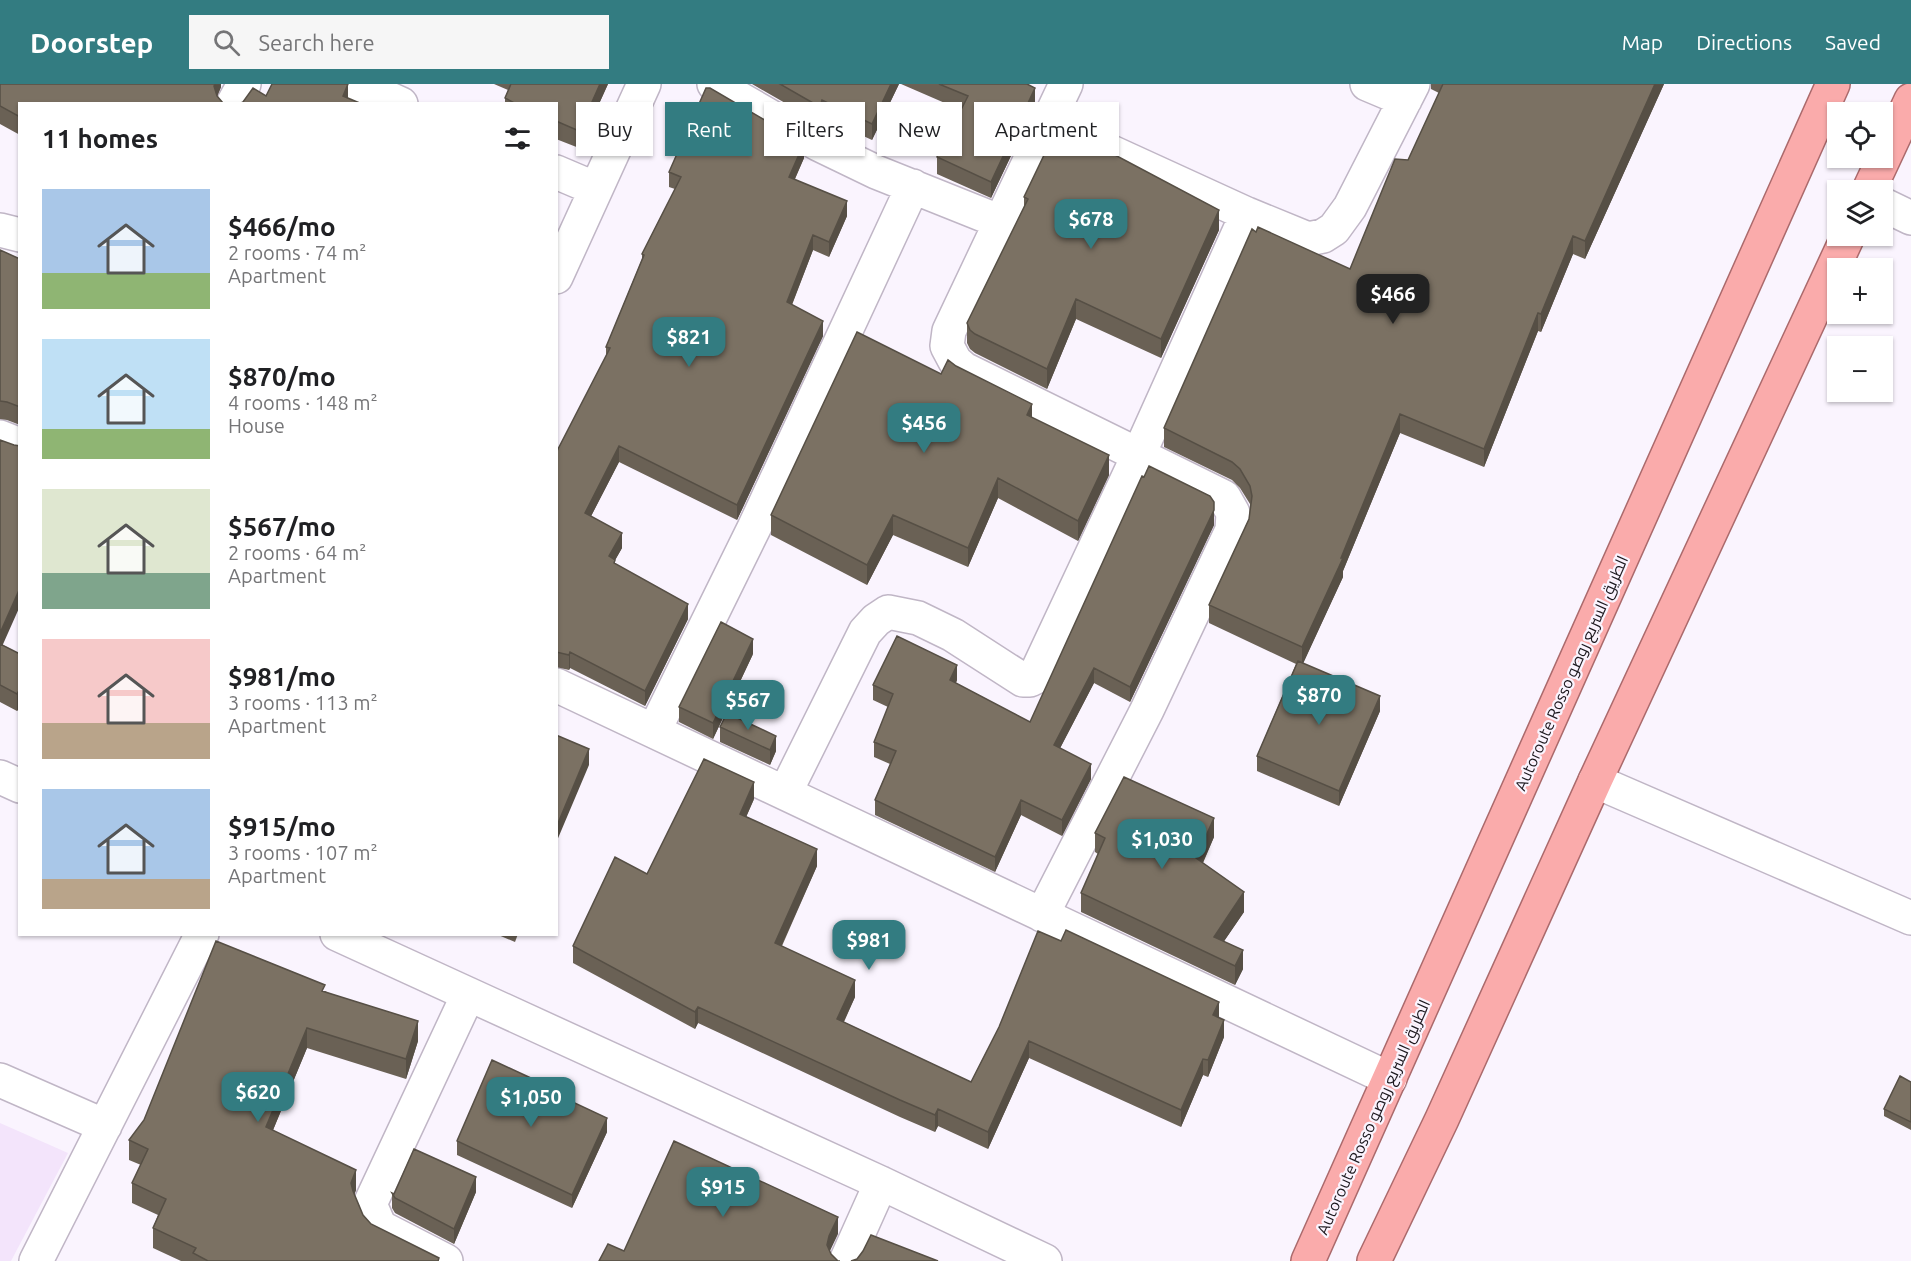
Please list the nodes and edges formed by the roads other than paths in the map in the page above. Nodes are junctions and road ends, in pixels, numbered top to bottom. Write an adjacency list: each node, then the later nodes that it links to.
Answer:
1 (244, 84): 9 (street)
2 (644, 84): 16 (street)
3 (714, 84): 15 (street)
4 (1066, 84): 10 (street)
5 (1367, 84): 7 (street)
6 (1833, 84): 39 (highway, Autoroute Rosso الطريق السريع روصو)
7 (1409, 92): 18 (street)
8 (1911, 100): 14 (highway)
9 (234, 102)
10 (1058, 102)
11 (1119, 155): 18 (street)
12 (1032, 156): 20 (street)
13 (558, 173): 16 (street)
14 (1874, 180)
15 (913, 186): 20 (street); 29 (street)
16 (596, 189): 24 (street)
17 (1893, 209): 19 (street)
18 (1247, 214): 27 (street)
19 (1911, 218)
20 (1001, 222): 27 (street)
21 (0, 230): 22 (street)
22 (18, 234)
23 (1843, 246): 31 (highway)
24 (558, 273)
25 (0, 437): 26 (street)
26 (18, 445)
27 (1139, 454): 33 (street); 34 (street)
28 (558, 686): 29 (street)
29 (654, 731): 33 (street)
30 (0, 777): 32 (street)
31 (1595, 781): 35 (street); 48 (highway)
32 (18, 785)
33 (785, 793): 34 (street)
34 (1042, 915): 39 (street)
35 (1911, 918)
36 (201, 936): 41 (street)
37 (341, 936): 38 (street)
38 (468, 994): 42 (street); 44 (street)
39 (1390, 1079): 47 (highway, Autoroute Rosso الطريق السريع روصو)
40 (0, 1080): 41 (street)
41 (105, 1126): 43 (street)
42 (881, 1182): 45 (street); 46 (street)
43 (36, 1261)
44 (446, 1261)
45 (846, 1261)
46 (1045, 1261)
47 (1308, 1261)
48 (1374, 1261)

